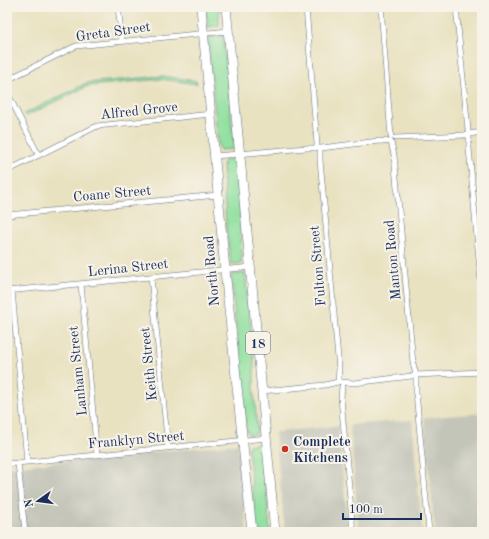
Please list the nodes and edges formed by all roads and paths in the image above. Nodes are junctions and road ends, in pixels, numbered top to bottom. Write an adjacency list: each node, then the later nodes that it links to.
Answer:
1 (118, 7): 9 (street)
2 (201, 7): 8 (highway, North Road / 18)
3 (226, 7): 7 (highway, 18)
4 (306, 7): 16 (street, Fulton Street)
5 (381, 7): 15 (street, Manton Road)
6 (456, 7): 14 (street)
7 (228, 31): 8 (street, Greta Street); 18 (highway, 18)
8 (204, 33): 9 (street, Greta Street); 12 (highway, North Road / 18)
9 (122, 41): 10 (street, Greta Street)
10 (7, 80)
11 (7, 92): 17 (street)
12 (211, 114): 17 (street, Alfred Grove); 19 (highway, North Road / 18)
13 (481, 132): 14 (street)
14 (467, 133): 15 (street); 28 (street)
15 (393, 140): 16 (street); 30 (street, Manton Road)
16 (318, 146): 18 (street); 31 (street, Fulton Street)
17 (38, 154): 20 (street, Alfred Grove)
18 (240, 154): 19 (street); 23 (highway, 18)
19 (216, 156): 21 (highway, North Road / 18)
20 (7, 171)
21 (218, 195): 22 (street, Coane Street); 24 (highway, North Road / 18)
22 (7, 215)
23 (251, 267): 24 (street, Lerina Street); 32 (highway, 18)
24 (225, 270): 25 (street, Lerina Street); 34 (highway, North Road / 18)
25 (152, 277): 26 (street, Lerina Street); 35 (street, Keith Street)
26 (81, 284): 27 (street, Lerina Street); 36 (street, Lanham Street)
27 (10, 291): 37 (street)
28 (482, 293)
29 (482, 371): 30 (street)
30 (414, 377): 31 (street); 44 (street, Manton Road)
31 (340, 384): 32 (street); 43 (street, Fulton Street)
32 (262, 390): 33 (highway, 18)
33 (267, 438): 34 (street, Franklyn Street); 42 (highway, 18)
34 (242, 441): 35 (street, Franklyn Street); 41 (highway, North Road / 18)
35 (168, 448): 36 (street, Franklyn Street)
36 (97, 454): 37 (street, Franklyn Street)
37 (27, 462): 38 (street, Franklyn Street)
38 (18, 463): 39 (street, Franklyn Street); 40 (street)
39 (7, 464)
40 (26, 532)
41 (252, 532)
42 (275, 532)
43 (354, 532)
44 (429, 532)

